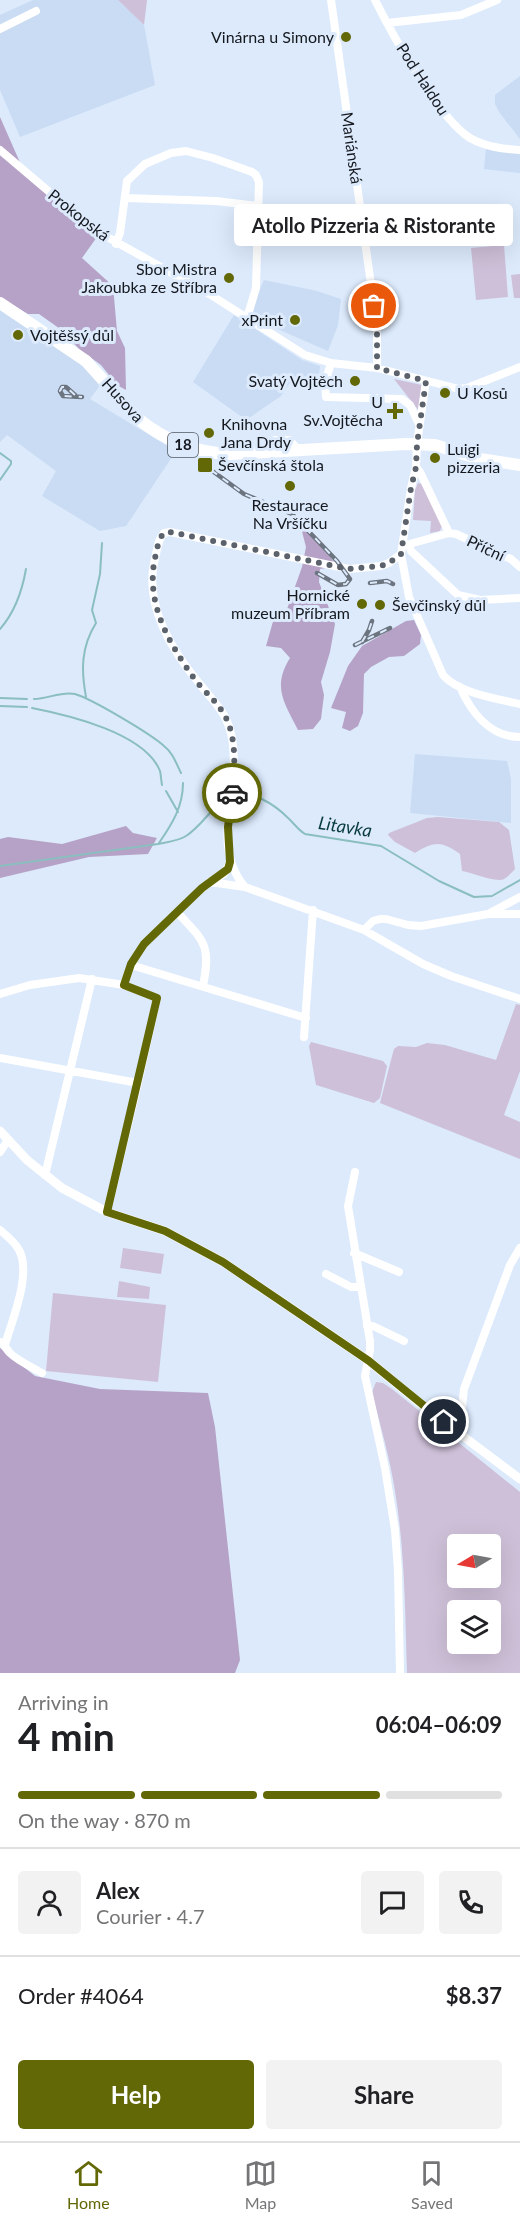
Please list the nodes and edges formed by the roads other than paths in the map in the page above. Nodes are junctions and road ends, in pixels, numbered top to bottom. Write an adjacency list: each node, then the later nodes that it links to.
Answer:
1 (331, 0): 15 (street, Mariánská)
2 (375, 0): 5 (street, Pod Haldou)
3 (497, 0): 5 (street)
4 (36, 11): 6 (street)
5 (387, 23): 8 (street, Pod Haldou)
6 (0, 29)
7 (0, 150): 11 (street, Prokopská)
8 (520, 150)
9 (125, 198): 10 (street); 10 (street); 11 (street)
10 (258, 206): 13 (street)
11 (116, 244): 13 (street, Prokopská)
12 (0, 303): 21 (main road, Husova / 18)
13 (247, 318): 14 (street, Prokopská)
14 (331, 363): 15 (street, Prokopská); 18 (street)
15 (377, 368): 17 (street, Prokopská)
16 (520, 368): 17 (street, Prokopská)
17 (426, 381): 18 (street)
18 (419, 424): 20 (street)
19 (275, 440): 21 (street, Husova)
20 (417, 444): 21 (main road, Husova / 18); 22 (main road, 18); 23 (street)
21 (300, 451)
22 (520, 465)
23 (416, 467): 24 (street); 25 (street)
24 (450, 532): 25 (street); 26 (street, Příční)
25 (404, 548): 27 (street); 28 (street); 31 (street)
26 (520, 567)
27 (520, 598)
28 (460, 687): 29 (street); 30 (street)
29 (520, 704)
30 (520, 737)
31 (230, 862): 32 (street); 33 (street)
32 (210, 882): 33 (street); 36 (street)
33 (245, 887): 35 (street)
34 (520, 897): 38 (street)
35 (312, 910): 39 (street); 46 (street)
36 (177, 912): 40 (street); 43 (street)
37 (520, 912): 38 (street)
38 (488, 914): 39 (street)
39 (364, 930): 45 (street)
40 (131, 964): 42 (street); 43 (street)
41 (92, 979): 42 (street); 44 (street); 49 (street)
42 (124, 985): 50 (street)
43 (203, 986): 46 (street)
44 (0, 994)
45 (520, 999)
46 (306, 1018): 47 (street)
47 (304, 1037)
48 (0, 1058): 49 (street)
49 (71, 1071): 50 (street); 55 (street)
50 (138, 1083): 56 (street)
51 (0, 1131): 52 (street)
52 (8, 1140): 53 (street); 55 (street)
53 (0, 1152)
54 (355, 1172): 59 (street)
55 (45, 1175): 56 (street)
56 (107, 1212): 66 (street)
57 (0, 1230): 65 (street)
58 (520, 1248): 68 (street)
59 (354, 1253): 60 (street); 62 (street)
60 (399, 1272)
61 (326, 1274): 62 (street)
62 (360, 1287): 63 (street)
63 (367, 1326): 64 (street); 66 (street)
64 (404, 1341)
65 (3, 1343): 67 (street)
66 (369, 1361): 68 (street); 70 (street)
67 (42, 1373)
68 (456, 1431): 69 (street)
69 (520, 1479)
70 (400, 1673)

